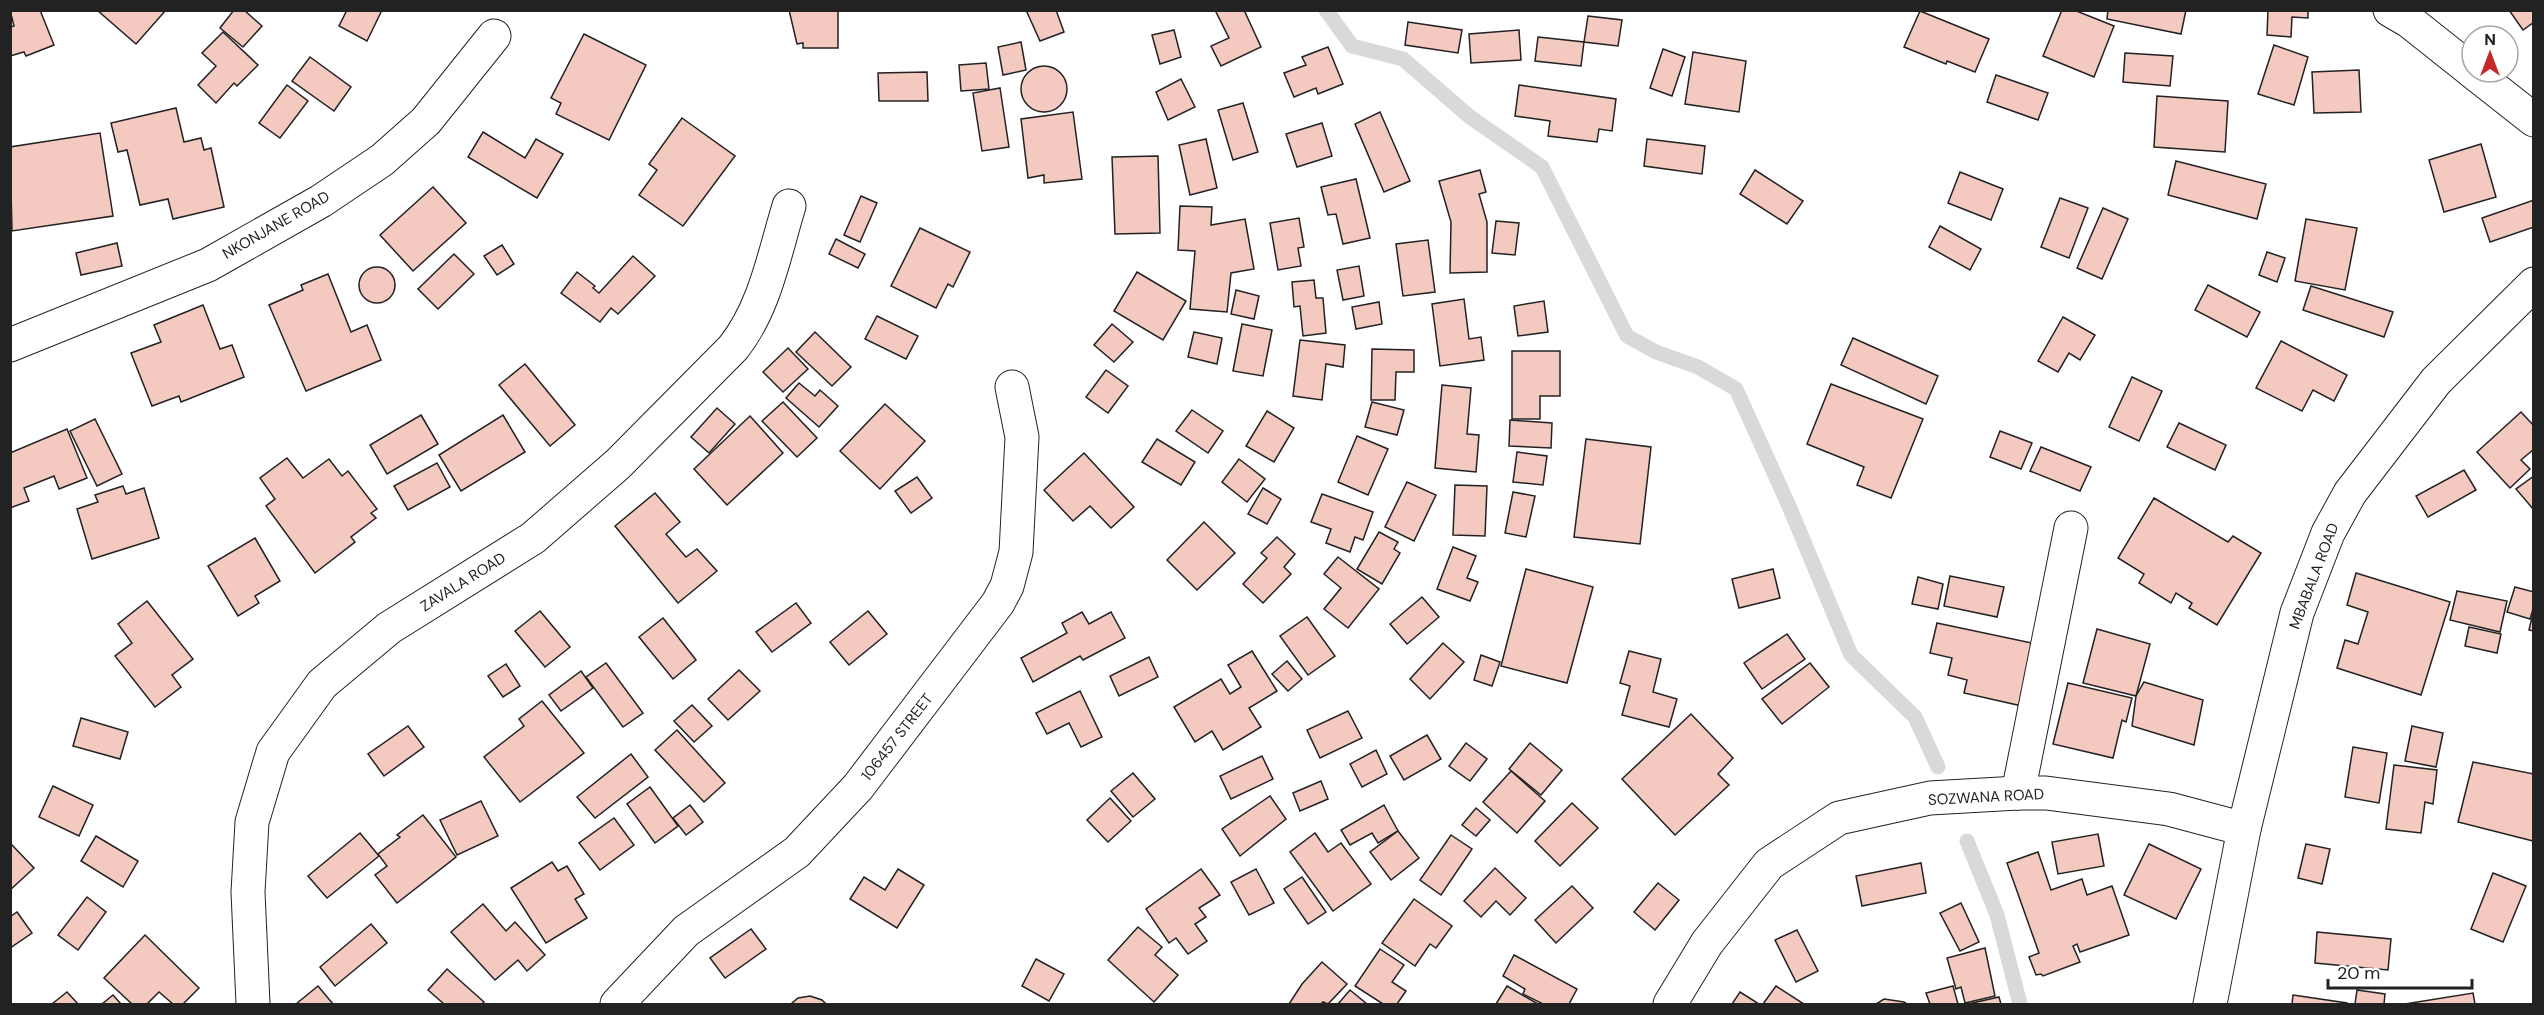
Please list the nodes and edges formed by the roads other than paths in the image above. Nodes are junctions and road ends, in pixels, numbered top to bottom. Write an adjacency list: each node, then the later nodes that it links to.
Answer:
1 (2390, 10): 3 (street)
2 (494, 36): 8 (street, NKONJANE ROAD)
3 (2460, 62)
4 (2488, 84): 5 (street)
5 (2534, 120)
6 (789, 206): 13 (street, ZAVALA ROAD)
7 (2534, 284): 12 (street, MBABALA ROAD)
8 (10, 345)
9 (1012, 387): 14 (street, 106457 STREET)
10 (2071, 528): 11 (street)
11 (2018, 793): 12 (street, SOZWANA ROAD); 15 (street, SOZWANA ROAD)
12 (2244, 829): 16 (street, MBABALA ROAD)
13 (253, 1005)
14 (617, 1005)
15 (1670, 1005)
16 (2210, 1005)

